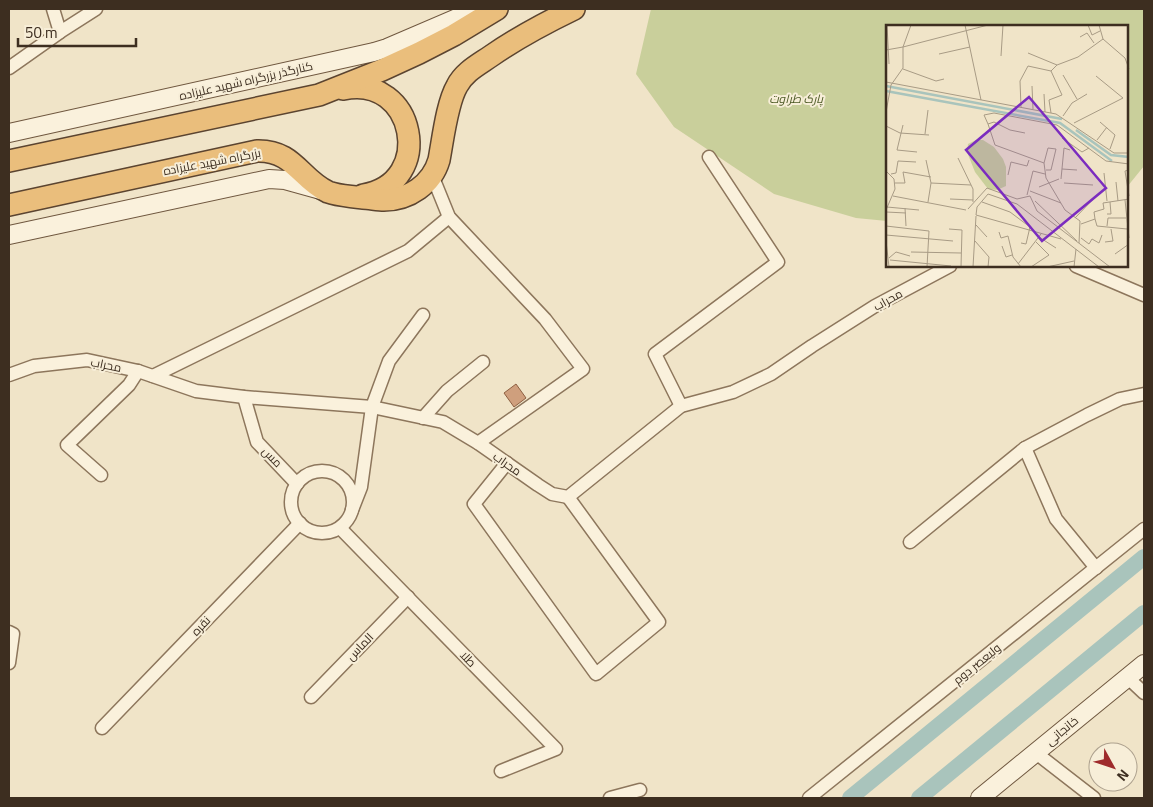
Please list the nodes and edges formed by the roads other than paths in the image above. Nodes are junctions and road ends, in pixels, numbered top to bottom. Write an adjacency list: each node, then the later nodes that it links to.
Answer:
1 (53, 9): 6 (street)
2 (96, 9): 6 (street)
3 (478, 9): 9 (main road, کنارگذر بزرگراه شهید علیزاده)
4 (497, 9): 8 (highway)
5 (574, 9): 12 (highway, بزرگراه شهید علیزاده)
6 (60, 32): 7 (street)
7 (9, 68)
8 (319, 95): 11 (highway); 13 (highway)
9 (9, 133)
10 (709, 156): 27 (street)
11 (9, 161)
12 (432, 175): 13 (highway, بزرگراه شهید علیزاده); 15 (street)
13 (345, 196): 14 (highway, بزرگراه شهید علیزاده); 16 (main road)
14 (9, 205)
15 (448, 217): 24 (street); 30 (street)
16 (9, 235)
17 (946, 268): 27 (street, محراب)
18 (1081, 268): 19 (street)
19 (1144, 295)
20 (423, 315): 28 (street)
21 (483, 362): 29 (street)
22 (138, 372): 23 (street, محراب); 24 (street, محراب); 33 (street)
23 (9, 375)
24 (153, 376): 26 (street, محراب)
25 (1144, 394): 31 (street)
26 (244, 397): 28 (street, محراب); 34 (street, مس)
27 (682, 406): 35 (street, محراب)
28 (372, 407): 29 (street, محراب); 36 (street)
29 (423, 418): 30 (street, محراب)
30 (478, 443): 32 (street, محراب)
31 (1025, 448): 40 (street); 41 (street)
32 (507, 463): 35 (street, محراب); 35 (street)
33 (100, 475)
34 (297, 484): 36 (street); 37 (street)
35 (568, 497)
36 (352, 510): 38 (street)
37 (300, 523): 38 (street); 49 (street, نقره)
38 (340, 528): 42 (street, طلا)
39 (1144, 529): 41 (street, ولیعصر دوم)
40 (910, 542)
41 (1096, 568): 54 (street, ولیعصر دوم)
42 (408, 597): 48 (street, الماس); 51 (street, طلا)
43 (9, 632): 44 (street)
44 (9, 663)
45 (1144, 664): 46 (main road, خانجانی)
46 (1127, 678): 47 (street); 50 (main road, خانجانی)
47 (1144, 693)
48 (311, 697)
49 (102, 728)
50 (1036, 753): 55 (main road, خانجانی); 56 (street)
51 (501, 771)
52 (640, 790): 53 (street)
53 (610, 798)
54 (809, 798)
55 (980, 798)
56 (1094, 798)

